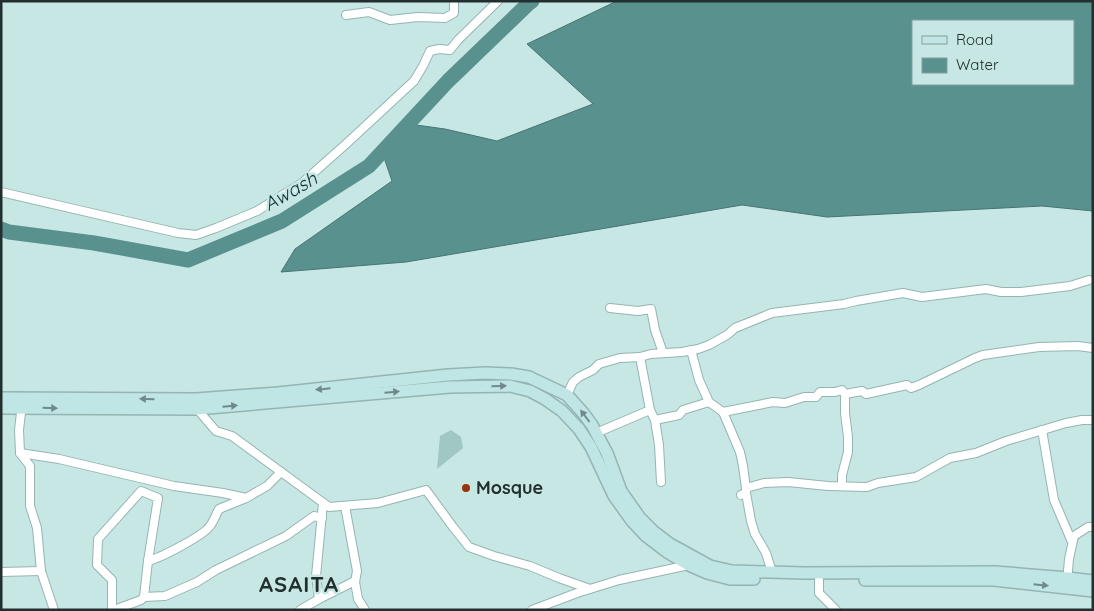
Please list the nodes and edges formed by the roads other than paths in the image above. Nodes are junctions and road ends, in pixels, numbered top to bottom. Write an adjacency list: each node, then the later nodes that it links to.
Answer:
1 (454, 1): 3 (street)
2 (498, 1): 4 (street)
3 (346, 14)
4 (1, 192)
5 (1089, 280): 8 (street)
6 (610, 308): 9 (street)
7 (1093, 348): 12 (street)
8 (691, 350): 9 (street); 16 (street)
9 (663, 353): 10 (street)
10 (640, 358): 13 (street); 19 (street)
11 (449, 381): 13 (main road); 17 (main road); 37 (main road, one-way to 37)
12 (845, 394): 20 (street); 28 (street)
13 (567, 395): 24 (main road, one-way to 13)
14 (1, 398): 15 (main road)
15 (22, 402): 17 (main road); 18 (main road); 25 (street)
16 (709, 402): 20 (street); 21 (street)
17 (196, 404): 26 (street)
18 (1, 408)
19 (650, 410): 21 (street); 24 (street)
20 (723, 412): 29 (street)
21 (655, 420): 27 (street)
22 (1093, 420): 23 (street)
23 (1042, 430): 28 (street); 35 (street)
24 (596, 433): 41 (main road)
25 (20, 453): 30 (street); 38 (street)
26 (281, 472): 30 (street); 31 (street)
27 (661, 482)
28 (842, 486): 29 (street)
29 (744, 492): 40 (street)
30 (246, 498): 36 (street)
31 (323, 503): 32 (street); 33 (street)
32 (345, 506): 44 (street); 47 (street)
33 (322, 518): 49 (street); 50 (street)
34 (1093, 527): 35 (street)
35 (1072, 542): 46 (street)
36 (148, 561): 49 (street); 51 (street)
37 (689, 565): 41 (main road); 47 (street)
38 (41, 571): 39 (street); 52 (street)
39 (1, 572)
40 (772, 572): 41 (main road); 42 (main road)
41 (731, 574): 42 (main road)
42 (803, 576): 43 (main road); 46 (main road)
43 (819, 580): 46 (main road, one-way to 46); 56 (street)
44 (355, 581): 50 (street); 54 (street)
45 (1093, 581): 46 (main road)
46 (1067, 583): 48 (main road)
47 (590, 589): 55 (street)
48 (1093, 591)
49 (144, 597): 51 (street)
50 (319, 599): 53 (street)
51 (117, 609)
52 (54, 610)
53 (300, 610)
54 (365, 610)
55 (532, 610)
56 (836, 610)

